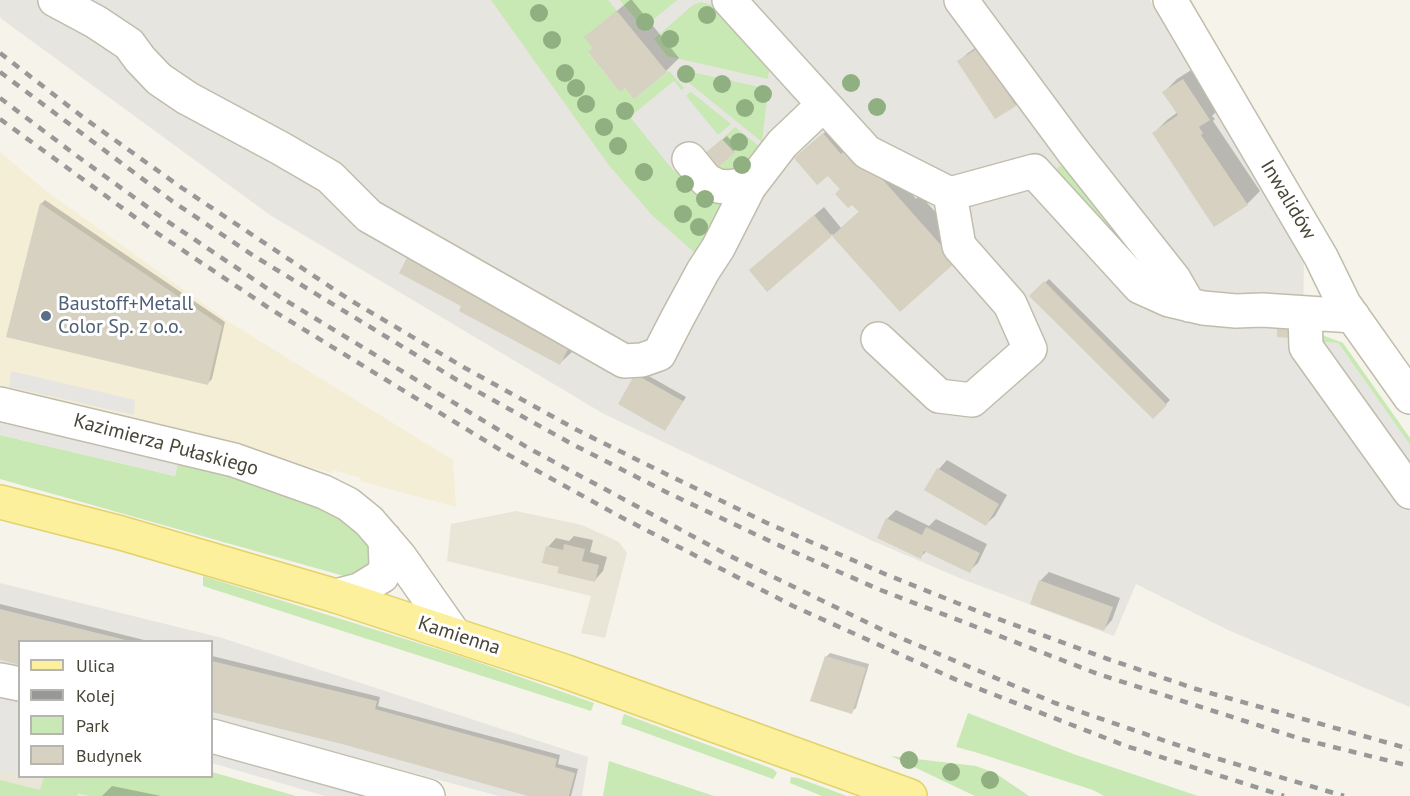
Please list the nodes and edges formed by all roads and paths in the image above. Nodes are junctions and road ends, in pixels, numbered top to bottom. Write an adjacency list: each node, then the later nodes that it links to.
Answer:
1 (55, 0): 9 (street)
2 (729, 0): 7 (street)
3 (961, 0): 11 (street)
4 (1170, 0): 6 (street, Inwalidów)
5 (1197, 0): 6 (street)
6 (1190, 36): 13 (street, Inwalidów)
7 (824, 105): 9 (street); 10 (street)
8 (689, 159): 9 (street)
9 (754, 180)
10 (950, 194): 11 (street); 14 (street)
11 (1189, 305): 12 (street)
12 (1305, 313): 13 (street); 17 (street)
13 (1353, 316): 15 (street, Inwalidów)
14 (878, 339)
15 (1410, 397)
16 (0, 404): 19 (street, Kazimierza Pułaskiego)
17 (1410, 492)
18 (0, 502): 20 (main road, Kamienna)
19 (385, 539): 20 (street); 21 (street, Kazimierza Pułaskiego)
20 (336, 596): 21 (main road, Kamienna)
21 (454, 634): 26 (main road, Kamienna)
22 (0, 680): 23 (street)
23 (18, 684)
24 (213, 736): 25 (street)
25 (416, 795)
26 (910, 796)

